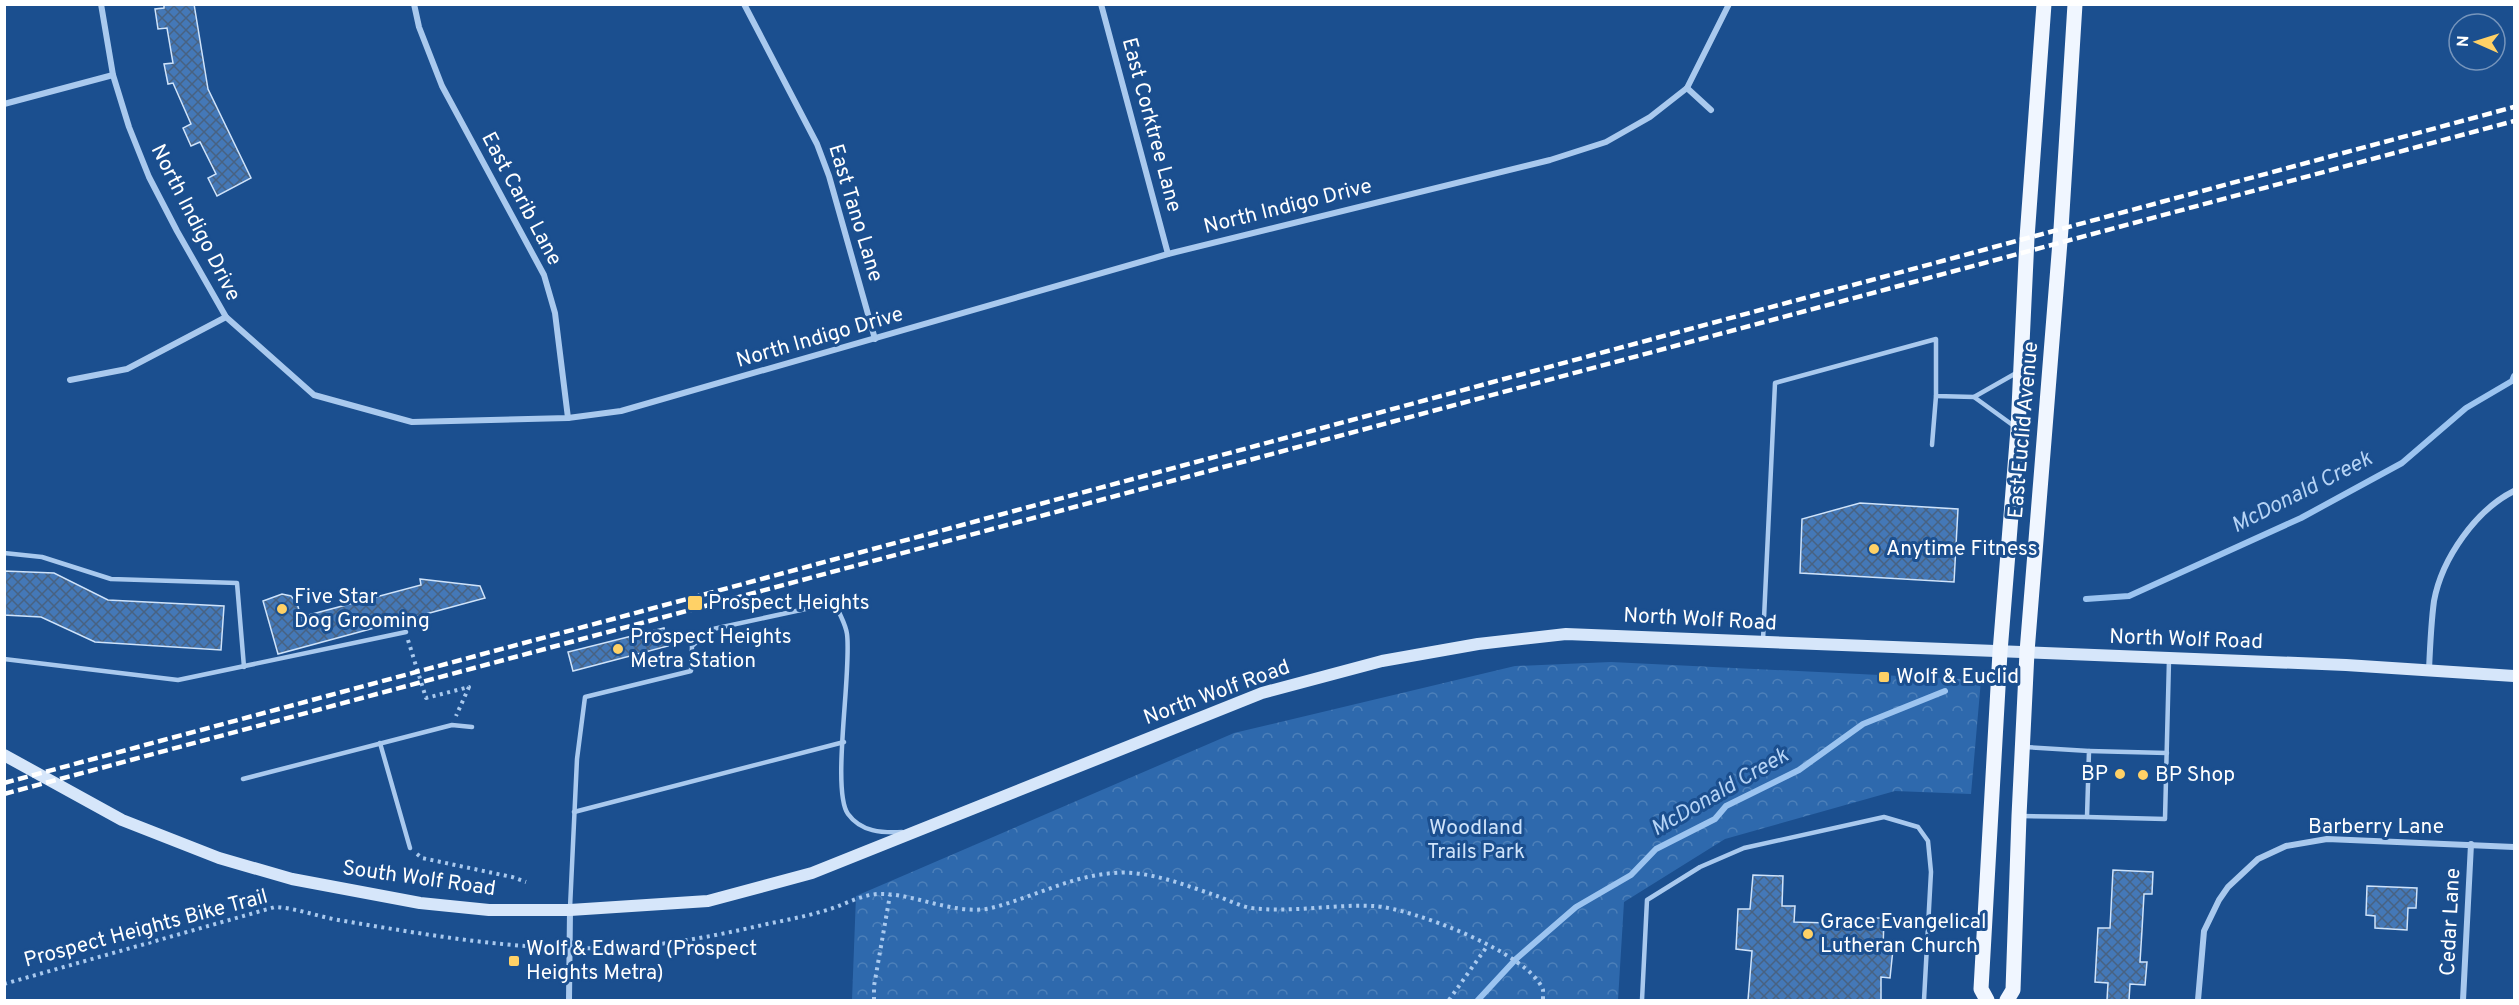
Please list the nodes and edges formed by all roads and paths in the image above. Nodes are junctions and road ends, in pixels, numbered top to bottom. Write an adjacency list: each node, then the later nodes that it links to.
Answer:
1 (101, 4): 8 (street, North Indigo Drive)
2 (414, 4): 19 (street, East Carib Lane)
3 (744, 4): 14 (street, East Tano Lane)
4 (1101, 4): 12 (street, East Corktree Lane)
5 (1729, 4): 9 (street)
6 (2044, 4): 15 (main road, East Euclid Avenue)
7 (2075, 4): 27 (main road, East Euclid Avenue)
8 (113, 75): 10 (street); 13 (street, North Indigo Drive)
9 (1687, 88): 11 (street); 12 (street, North Indigo Drive)
10 (4, 104)
11 (1711, 110)
12 (1168, 254): 14 (street, North Indigo Drive)
13 (226, 317): 16 (street); 19 (street, North Indigo Drive)
14 (875, 339): 19 (street, North Indigo Drive)
15 (2021, 371): 18 (lane); 20 (main road, East Euclid Avenue)
16 (70, 380)
17 (1936, 396): 18 (lane); 21 (lane); 25 (lane)
18 (1974, 397): 20 (lane)
19 (568, 418)
20 (2018, 429): 26 (main road, East Euclid Avenue)
21 (1932, 445)
22 (2514, 491): 31 (street)
23 (4, 553): 30 (lane)
24 (406, 632): 30 (lane); 33 (path)
25 (1763, 643): 26 (main road, North Wolf Road); 45 (main road, North Wolf Road)
26 (2000, 652): 27 (main road, North Wolf Road); 62 (main road, East Euclid Avenue)
27 (2027, 652): 29 (main road, North Wolf Road); 37 (main road, East Euclid Avenue)
28 (4, 659): 30 (lane)
29 (2169, 659): 31 (main road, North Wolf Road); 39 (lane)
30 (244, 666)
31 (2429, 670): 32 (main road, North Wolf Road)
32 (2514, 676)
33 (452, 724): 34 (lane); 36 (lane)
34 (472, 728)
35 (843, 742): 42 (lane); 42 (lane); 45 (lane)
36 (380, 743): 41 (lane); 48 (lane)
37 (2022, 747): 38 (lane); 43 (main road, East Euclid Avenue)
38 (2089, 752): 39 (lane); 44 (lane)
39 (2167, 753): 44 (lane)
40 (4, 755): 51 (main road, South Wolf Road)
41 (243, 779)
42 (574, 812): 51 (lane)
43 (2019, 816): 44 (lane); 63 (main road, East Euclid Avenue)
44 (2087, 817)
45 (916, 831): 51 (main road, South Wolf Road)
46 (2471, 844): 47 (street, Barberry Lane); 64 (street, Barberry Lane); 65 (street, Cedar Lane)
47 (2514, 847)
48 (410, 848): 49 (path)
49 (526, 882)
50 (890, 895): 52 (path); 54 (path); 57 (path)
51 (570, 910): 56 (street)
52 (1488, 945): 58 (path); 59 (path)
53 (544, 947): 55 (path, Prospect Heights Bike Trail)
54 (585, 948)
55 (4, 984)
56 (569, 1000)
57 (874, 1000)
58 (1449, 1000)
59 (1543, 1000)
60 (1642, 1000): 61 (lane)
61 (1924, 1000)
62 (1987, 1000)
63 (2007, 1000)
64 (2198, 1000)
65 (2463, 1000)

